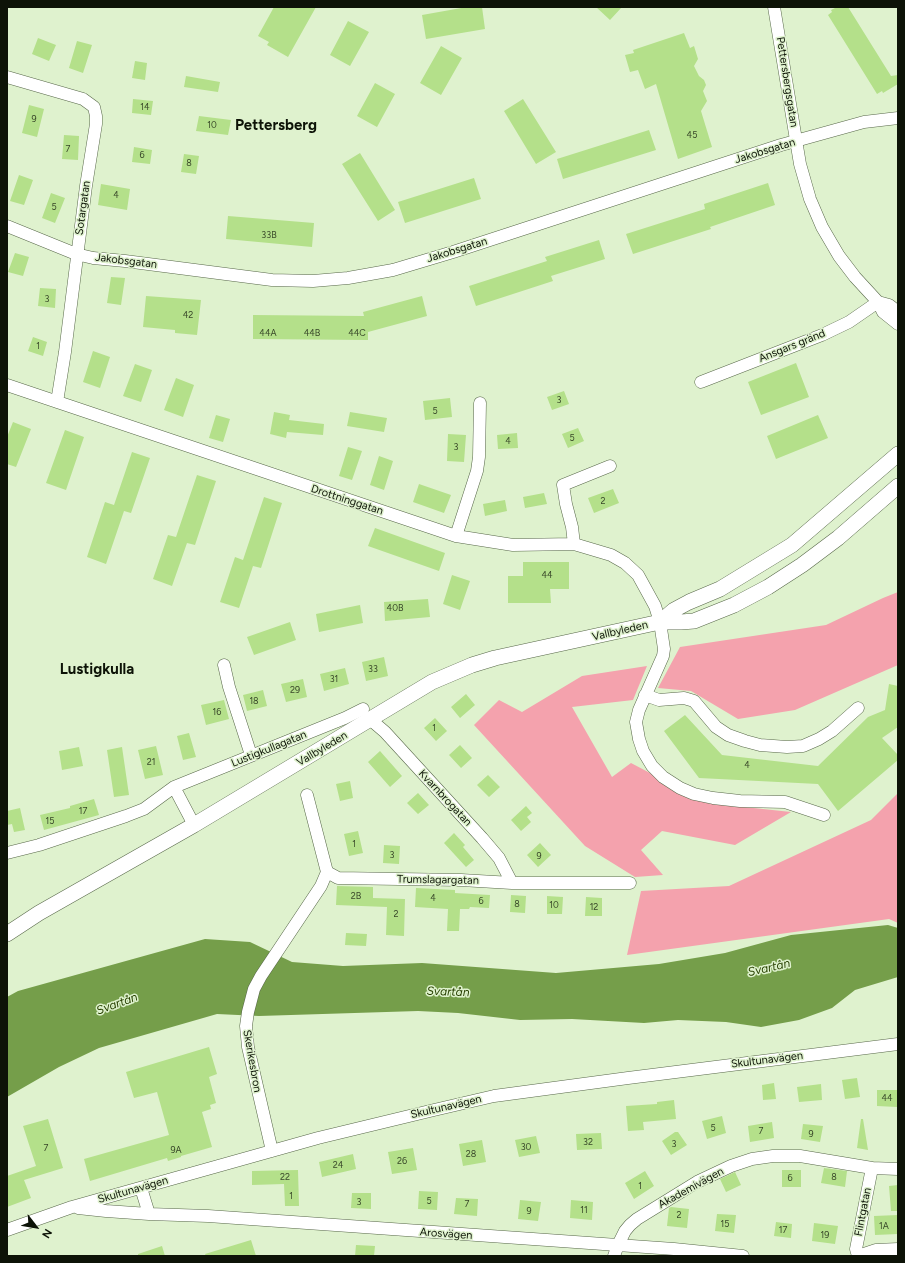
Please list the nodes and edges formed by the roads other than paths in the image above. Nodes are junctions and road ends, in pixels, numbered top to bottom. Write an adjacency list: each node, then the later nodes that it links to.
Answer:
1 (774, 7): 4 (street, Pettersbergsgatan)
2 (7, 76): 6 (street, Sotargatan)
3 (898, 118): 4 (street, Jakobsgatan)
4 (796, 141): 6 (street, Jakobsgatan); 7 (street, Pettersbergsgatan)
5 (7, 226): 6 (street, Jakobsgatan)
6 (76, 254): 12 (street, Sotargatan)
7 (878, 302): 8 (street, Pettersbergsgatan); 9 (street, Pettersbergsgatan); 10 (street, Ansgars gränd)
8 (898, 312)
9 (898, 324)
10 (701, 382)
11 (7, 385): 12 (street, Drottninggatan)
12 (57, 402): 17 (street, Drottninggatan)
13 (480, 403): 17 (street)
14 (898, 454): 19 (main road, Vallbyleden)
15 (610, 466): 18 (street)
16 (898, 486): 19 (main road, Vallbyleden)
17 (456, 536): 18 (street, Drottninggatan)
18 (574, 544): 19 (street, Drottninggatan)
19 (660, 622): 21 (street, Drottninggatan); 23 (main road, Vallbyleden)
20 (224, 666): 24 (street)
21 (645, 695): 22 (street); 27 (street, Drottninggatan)
22 (858, 708)
23 (367, 714): 24 (street, Lustigkullagatan); 28 (main road, Vallbyleden); 31 (street, Kvarnbrogatan)
24 (251, 755): 25 (street, Lustigkullagatan)
25 (174, 787): 28 (street); 29 (street, Lustigkullagatan)
26 (307, 795): 30 (street)
27 (824, 815)
28 (194, 825): 33 (main road, Vallbyleden)
29 (7, 853)
30 (328, 872): 31 (street, Trumslagargatan); 35 (street, Skerikesbron)
31 (512, 883): 32 (street, Trumslagargatan)
32 (630, 883)
33 (7, 934)
34 (898, 1044): 35 (street, Skultunavägen)
35 (272, 1151): 38 (street, Skultunavägen)
36 (872, 1168): 37 (street, Akademivägen); 43 (street, Akademivägen); 45 (street, Flintgatan)
37 (898, 1169)
38 (141, 1188): 39 (street, Skultunavägen); 40 (street)
39 (72, 1207): 40 (street, Arosvägen); 41 (street, Skultunavägen)
40 (149, 1214): 43 (street, Arosvägen)
41 (7, 1230)
42 (898, 1249): 45 (street)
43 (616, 1251): 44 (street, Arosvägen)
44 (743, 1256)
45 (858, 1256)

